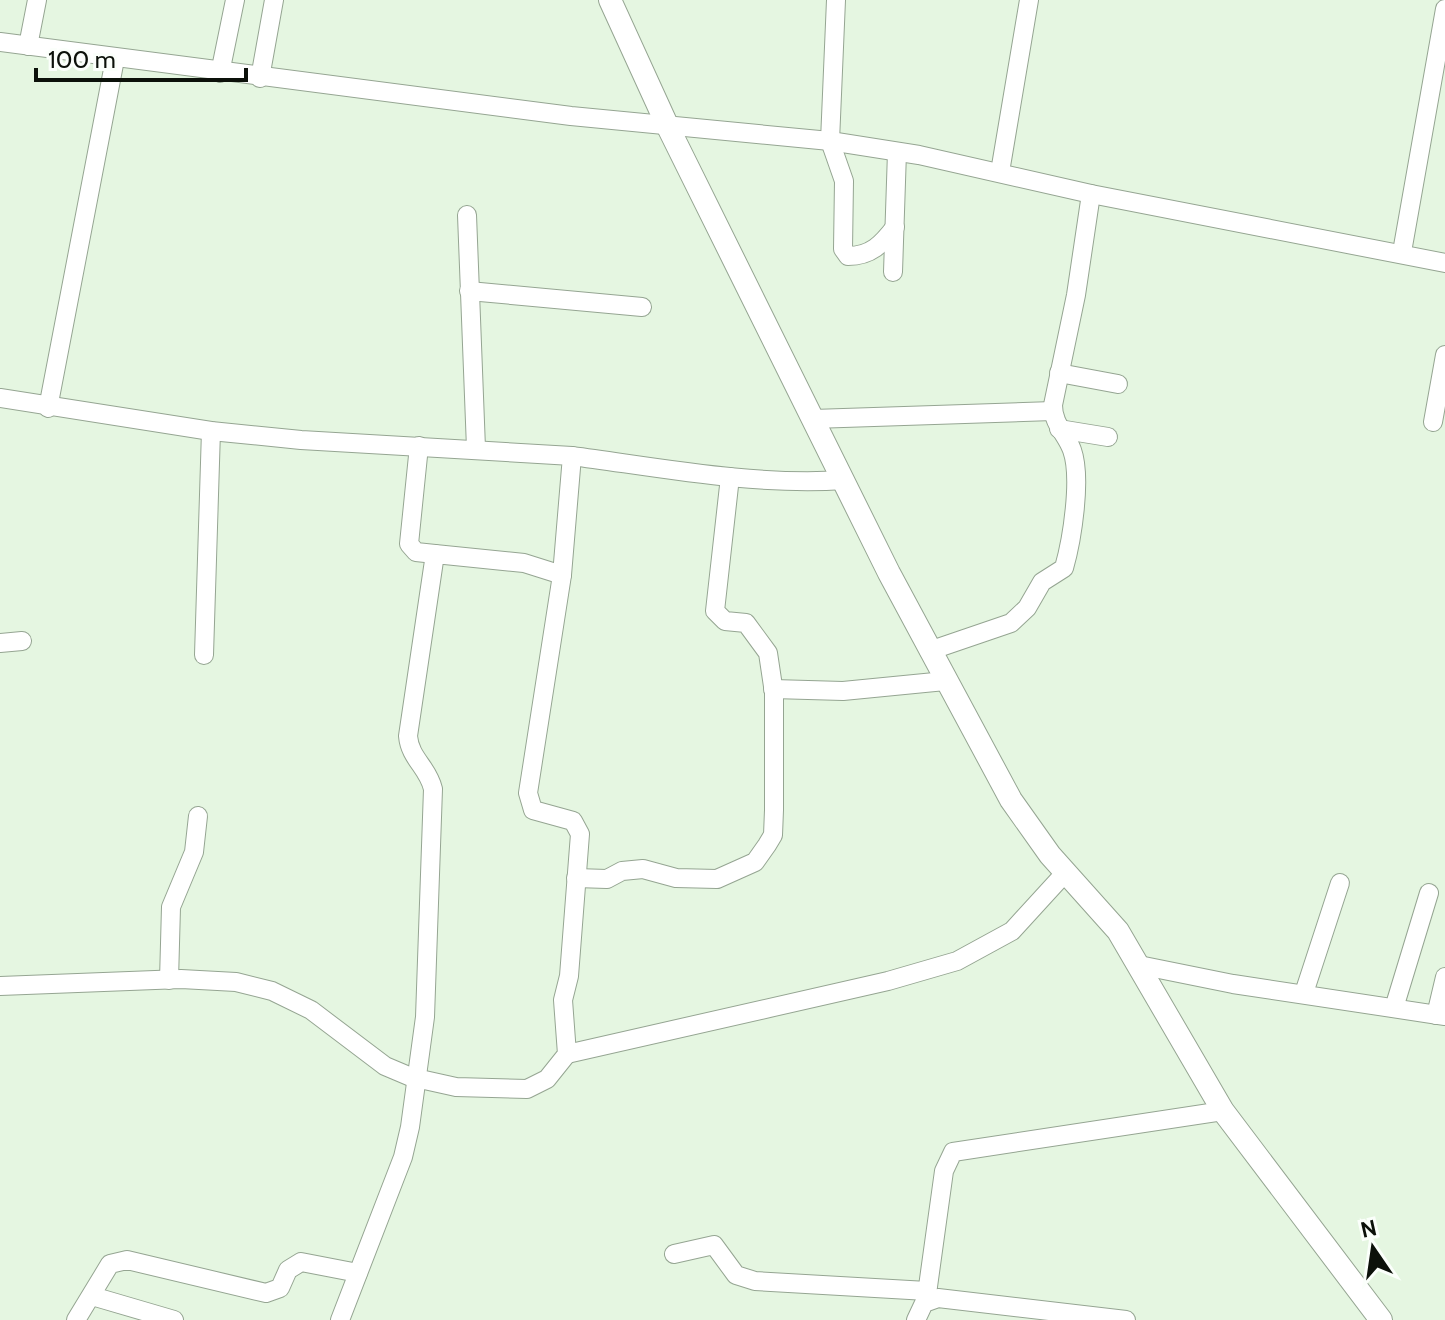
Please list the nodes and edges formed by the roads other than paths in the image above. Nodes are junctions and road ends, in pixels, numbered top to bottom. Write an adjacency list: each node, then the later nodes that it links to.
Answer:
1 (37, 0): 9 (street)
2 (235, 0): 11 (street)
3 (274, 0): 12 (street)
4 (610, 0): 13 (main road)
5 (836, 0): 14 (street)
6 (1029, 0): 16 (street)
7 (1445, 9): 20 (street)
8 (0, 42): 9 (street)
9 (28, 46): 10 (street)
10 (115, 59): 11 (street); 29 (street)
11 (220, 73): 12 (street)
12 (260, 78): 13 (street)
13 (668, 127): 14 (street); 30 (main road)
14 (830, 141): 15 (street); 19 (street)
15 (897, 152): 16 (street); 19 (street)
16 (1000, 172): 17 (street)
17 (1091, 194): 20 (street); 26 (street)
18 (467, 215): 23 (street)
19 (895, 227): 22 (street)
20 (1402, 252): 21 (street)
21 (1445, 263)
22 (893, 272)
23 (469, 291): 24 (street); 36 (street)
24 (642, 307)
25 (1445, 355): 32 (street)
26 (1059, 373): 27 (street); 31 (street)
27 (1118, 384)
28 (0, 398): 29 (street)
29 (48, 408): 33 (street)
30 (813, 419): 31 (street); 39 (main road)
31 (1056, 420): 34 (street); 44 (street)
32 (1433, 422)
33 (211, 431): 35 (street); 45 (street)
34 (1108, 437)
35 (419, 446): 36 (street); 40 (street)
36 (476, 448): 37 (street)
37 (572, 456): 38 (street); 41 (street)
38 (730, 477): 39 (street); 47 (street)
39 (844, 480): 44 (main road)
40 (435, 554): 41 (street); 61 (street)
41 (562, 575): 50 (street)
42 (22, 641): 43 (street)
43 (0, 643)
44 (929, 651): 46 (main road)
45 (204, 655)
46 (945, 681): 47 (street); 49 (main road)
47 (773, 689): 50 (street)
48 (198, 816): 55 (street)
49 (1065, 873): 53 (main road); 60 (street)
50 (576, 878): 60 (street)
51 (1340, 883): 57 (street)
52 (1429, 893): 58 (street)
53 (1139, 965): 57 (street); 62 (main road)
54 (1445, 977): 59 (street)
55 (169, 980): 56 (street); 61 (street)
56 (0, 986)
57 (1304, 993): 58 (street)
58 (1394, 1008): 59 (street)
59 (1440, 1015)
60 (567, 1054): 61 (street)
61 (416, 1078): 64 (street)
62 (1223, 1111): 66 (street); 72 (main road)
63 (674, 1254): 66 (street)
64 (358, 1273): 65 (street); 69 (street)
65 (92, 1296): 67 (street); 68 (street)
66 (927, 1296): 70 (street); 71 (street)
67 (76, 1320)
68 (174, 1320)
69 (340, 1320)
70 (916, 1320)
71 (1126, 1320)
72 (1381, 1320)

